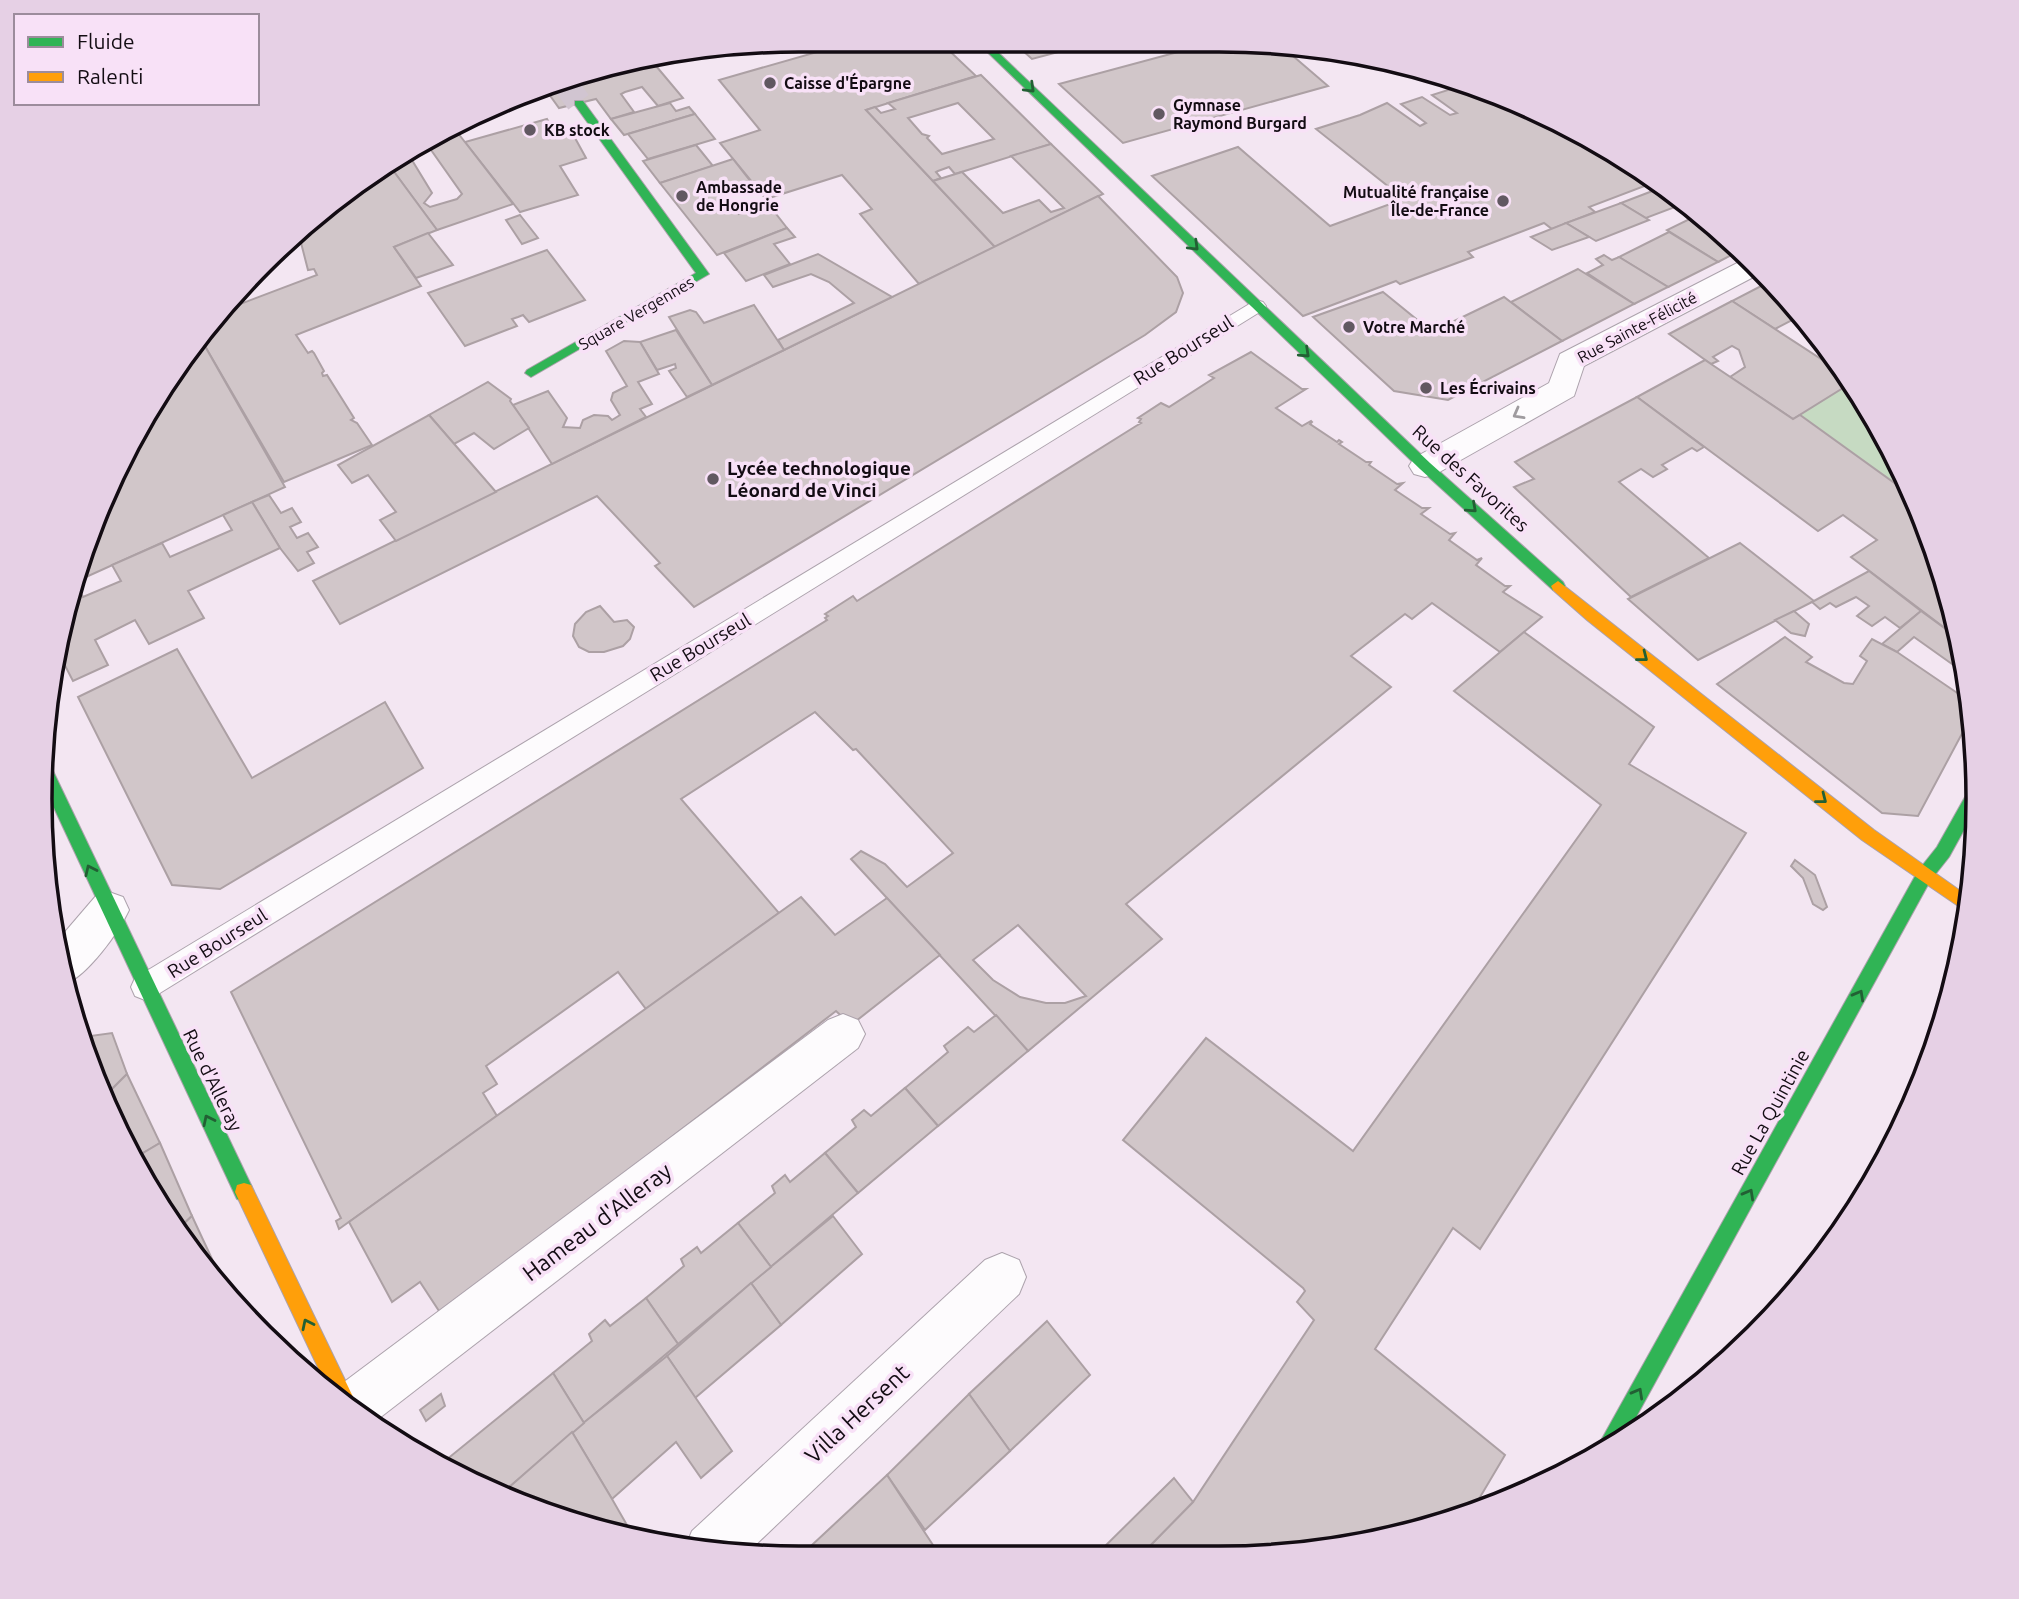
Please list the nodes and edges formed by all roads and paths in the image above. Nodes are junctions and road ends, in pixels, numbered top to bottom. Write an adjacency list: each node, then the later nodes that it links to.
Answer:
1 (992, 52): 4 (street, Rue des Favorites, one-way to 4)
2 (579, 103): 5 (street, Square Vergennes)
3 (1746, 269): 6 (street, Rue Sainte-Félicité, one-way to 6)
4 (1256, 306): 6 (street, Rue des Favorites, one-way to 6); 13 (lane, Rue Bourseul)
5 (531, 373)
6 (1425, 466): 9 (street, Rue des Favorites, one-way to 9)
7 (53, 787): 11 (street, Rue d'Alleray, one-way to 7)
8 (1966, 811): 9 (street, Rue La Quintinie)
9 (1924, 876): 10 (street, Rue des Favorites); 18 (street, Rue La Quintinie, one-way to 9)
10 (1960, 899)
11 (109, 910): 12 (street); 13 (street, Rue d'Alleray)
12 (70, 957)
13 (145, 987): 16 (street, Rue d'Alleray, one-way to 13)
14 (843, 1034): 17 (street, Hameau d'Alleray)
15 (1002, 1277): 19 (street, Villa Hersent)
16 (338, 1386)
17 (358, 1402)
18 (1616, 1432)
19 (720, 1542)

